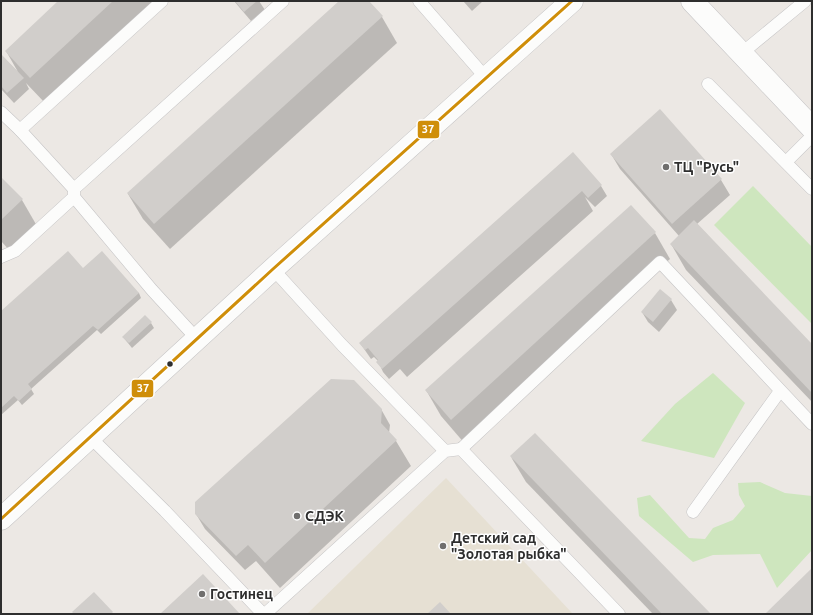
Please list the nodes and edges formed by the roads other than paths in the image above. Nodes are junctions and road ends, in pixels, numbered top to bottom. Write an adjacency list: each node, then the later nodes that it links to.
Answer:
1 (162, 1): 12 (lane)
2 (283, 1): 16 (lane)
3 (419, 1): 8 (lane)
4 (572, 1): 8 (main road)
5 (692, 1): 7 (main road)
6 (805, 1): 7 (lane)
7 (742, 54): 11 (main road)
8 (486, 78): 18 (main road)
9 (708, 84): 14 (lane)
10 (1, 112): 12 (lane)
11 (812, 128)
12 (20, 130): 16 (lane)
13 (812, 136): 14 (lane)
14 (786, 162): 15 (lane)
15 (812, 189)
16 (74, 193): 17 (lane); 19 (lane)
17 (1, 257)
18 (273, 269): 19 (main road); 24 (lane)
19 (196, 340): 22 (main road)
20 (780, 391): 21 (lane); 23 (lane); 25 (lane)
21 (812, 424)
22 (90, 437): 26 (main road); 27 (lane)
23 (461, 449): 24 (lane); 28 (lane)
24 (445, 451): 27 (lane)
25 (693, 512)
26 (1, 519)
27 (264, 614)
28 (619, 614)

